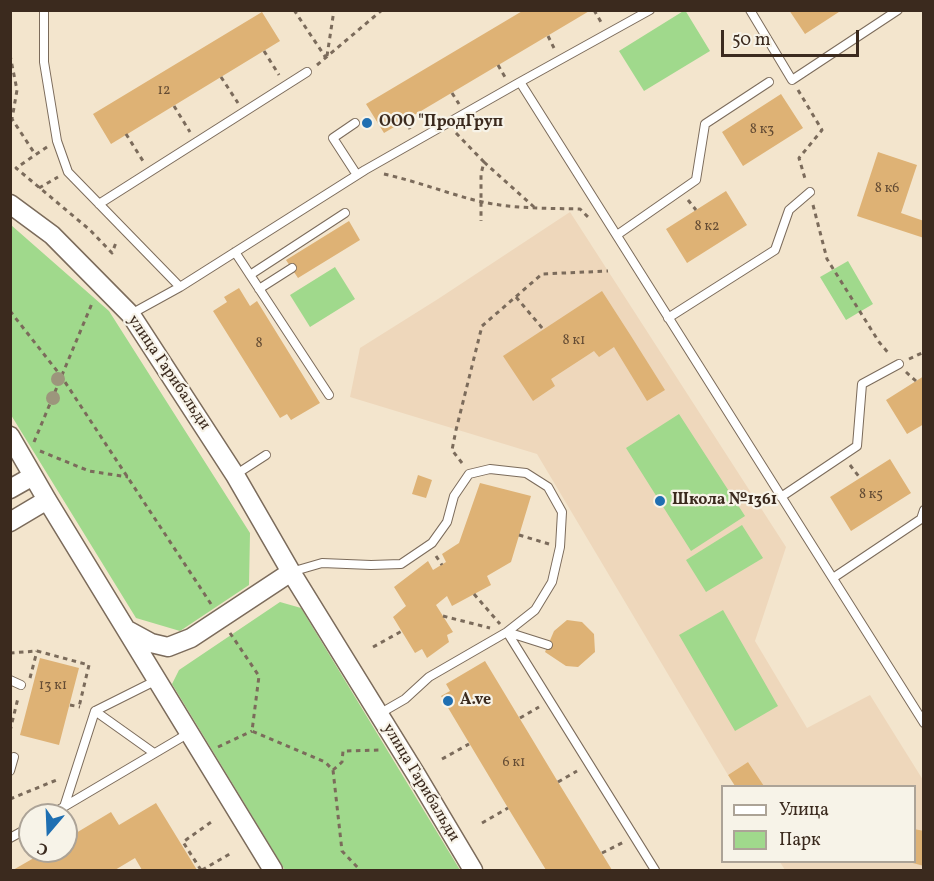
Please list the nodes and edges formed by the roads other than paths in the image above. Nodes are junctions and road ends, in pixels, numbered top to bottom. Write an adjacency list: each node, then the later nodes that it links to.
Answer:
1 (44, 10): 12 (lane)
2 (650, 10): 6 (lane)
3 (750, 10): 4 (lane)
4 (898, 10)
5 (307, 72): 12 (lane)
6 (520, 82): 9 (lane); 14 (lane)
7 (769, 82): 14 (lane)
8 (355, 123): 9 (lane)
9 (357, 175): 15 (lane)
10 (810, 192): 21 (lane)
11 (10, 204): 20 (street, улица Гарибальди)
12 (99, 204): 18 (lane)
13 (345, 213): 17 (lane)
14 (616, 235): 21 (lane)
15 (235, 252): 17 (lane); 18 (lane)
16 (292, 268): 19 (lane)
17 (250, 274): 19 (lane)
18 (180, 287): 20 (lane)
19 (259, 289): 23 (lane)
20 (131, 315): 26 (street, улица Гарибальди)
21 (668, 318): 29 (lane)
22 (899, 364): 29 (lane)
23 (329, 396)
24 (10, 436): 27 (street)
25 (266, 455): 26 (lane)
26 (235, 475): 33 (street, улица Гарибальди)
27 (33, 476): 28 (street); 30 (street)
28 (10, 489)
29 (781, 497): 34 (lane)
30 (47, 500): 32 (street); 35 (street)
31 (924, 510): 34 (lane)
32 (10, 522)
33 (291, 572): 35 (street); 36 (lane); 42 (street, улица Гарибальди)
34 (833, 578): 43 (lane)
35 (127, 630): 39 (street)
36 (507, 632): 37 (lane); 42 (lane); 52 (lane)
37 (548, 645)
38 (10, 680): 40 (lane)
39 (158, 680): 41 (lane); 44 (street)
40 (24, 686)
41 (95, 711): 45 (lane); 48 (lane)
42 (378, 715): 51 (street, улица Гарибальди)
43 (924, 723)
44 (189, 733): 45 (lane); 50 (street)
45 (154, 753): 49 (lane)
46 (14, 757): 47 (lane)
47 (10, 771)
48 (65, 803)
49 (71, 803)
50 (273, 870)
51 (473, 870)
52 (655, 870)

